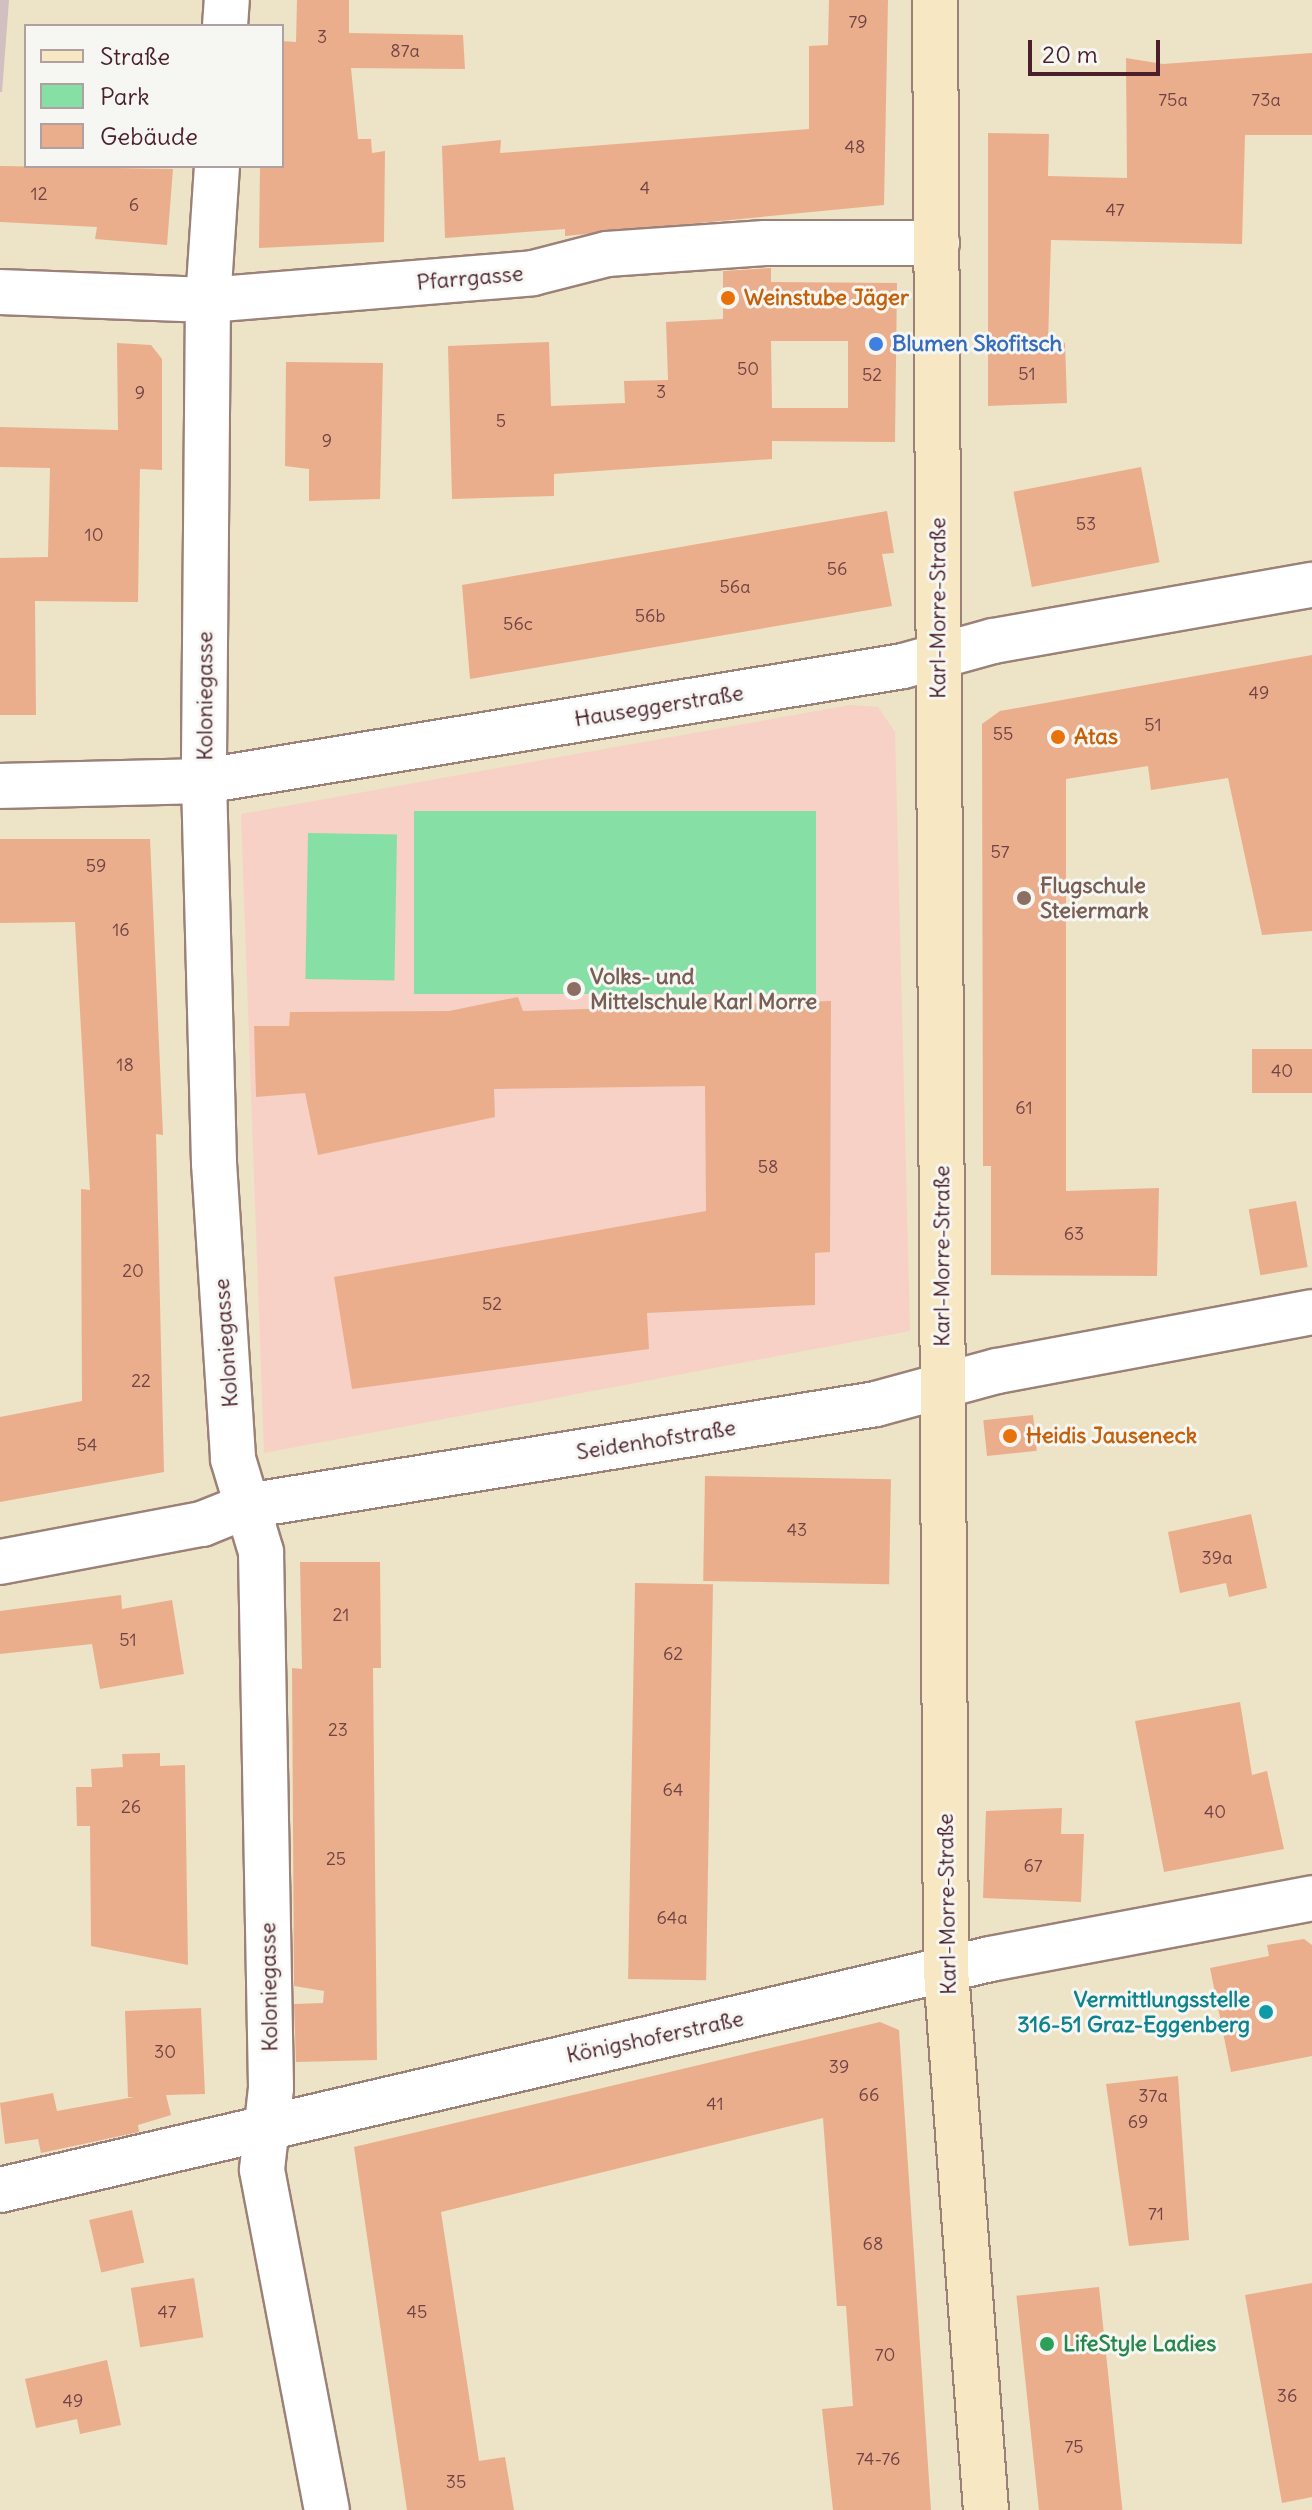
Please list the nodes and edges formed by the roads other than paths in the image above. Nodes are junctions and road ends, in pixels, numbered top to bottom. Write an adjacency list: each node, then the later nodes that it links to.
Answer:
1 (227, 0): 3 (street)
2 (935, 0): 5 (main road, Karl-Morre-Straße)
3 (225, 24)
4 (217, 168): 7 (street, Koloniegasse)
5 (937, 243): 7 (street, Pfarrgasse); 9 (main road, Karl-Morre-Straße)
6 (0, 292): 7 (street, Pfarrgasse)
7 (208, 300): 10 (street, Koloniegasse)
8 (1312, 585): 9 (street, Hauseggerstraße)
9 (937, 653): 10 (street, Hauseggerstraße); 13 (main road, Karl-Morre-Straße)
10 (204, 781): 11 (street, Hauseggerstraße); 14 (street, Koloniegasse)
11 (0, 786)
12 (1312, 1312): 13 (street, Seidenhofstraße)
13 (941, 1388): 14 (street, Seidenhofstraße); 17 (main road, Karl-Morre-Straße)
14 (247, 1506): 15 (street, Seidenhofstraße); 18 (street, Koloniegasse)
15 (0, 1562)
16 (1312, 1898): 17 (street, Königshoferstraße)
17 (946, 1971): 18 (street, Königshoferstraße); 21 (main road, Karl-Morre-Straße)
18 (267, 2127): 19 (street, Königshoferstraße); 20 (street, Koloniegasse)
19 (0, 2190)
20 (327, 2510)
21 (986, 2510)

